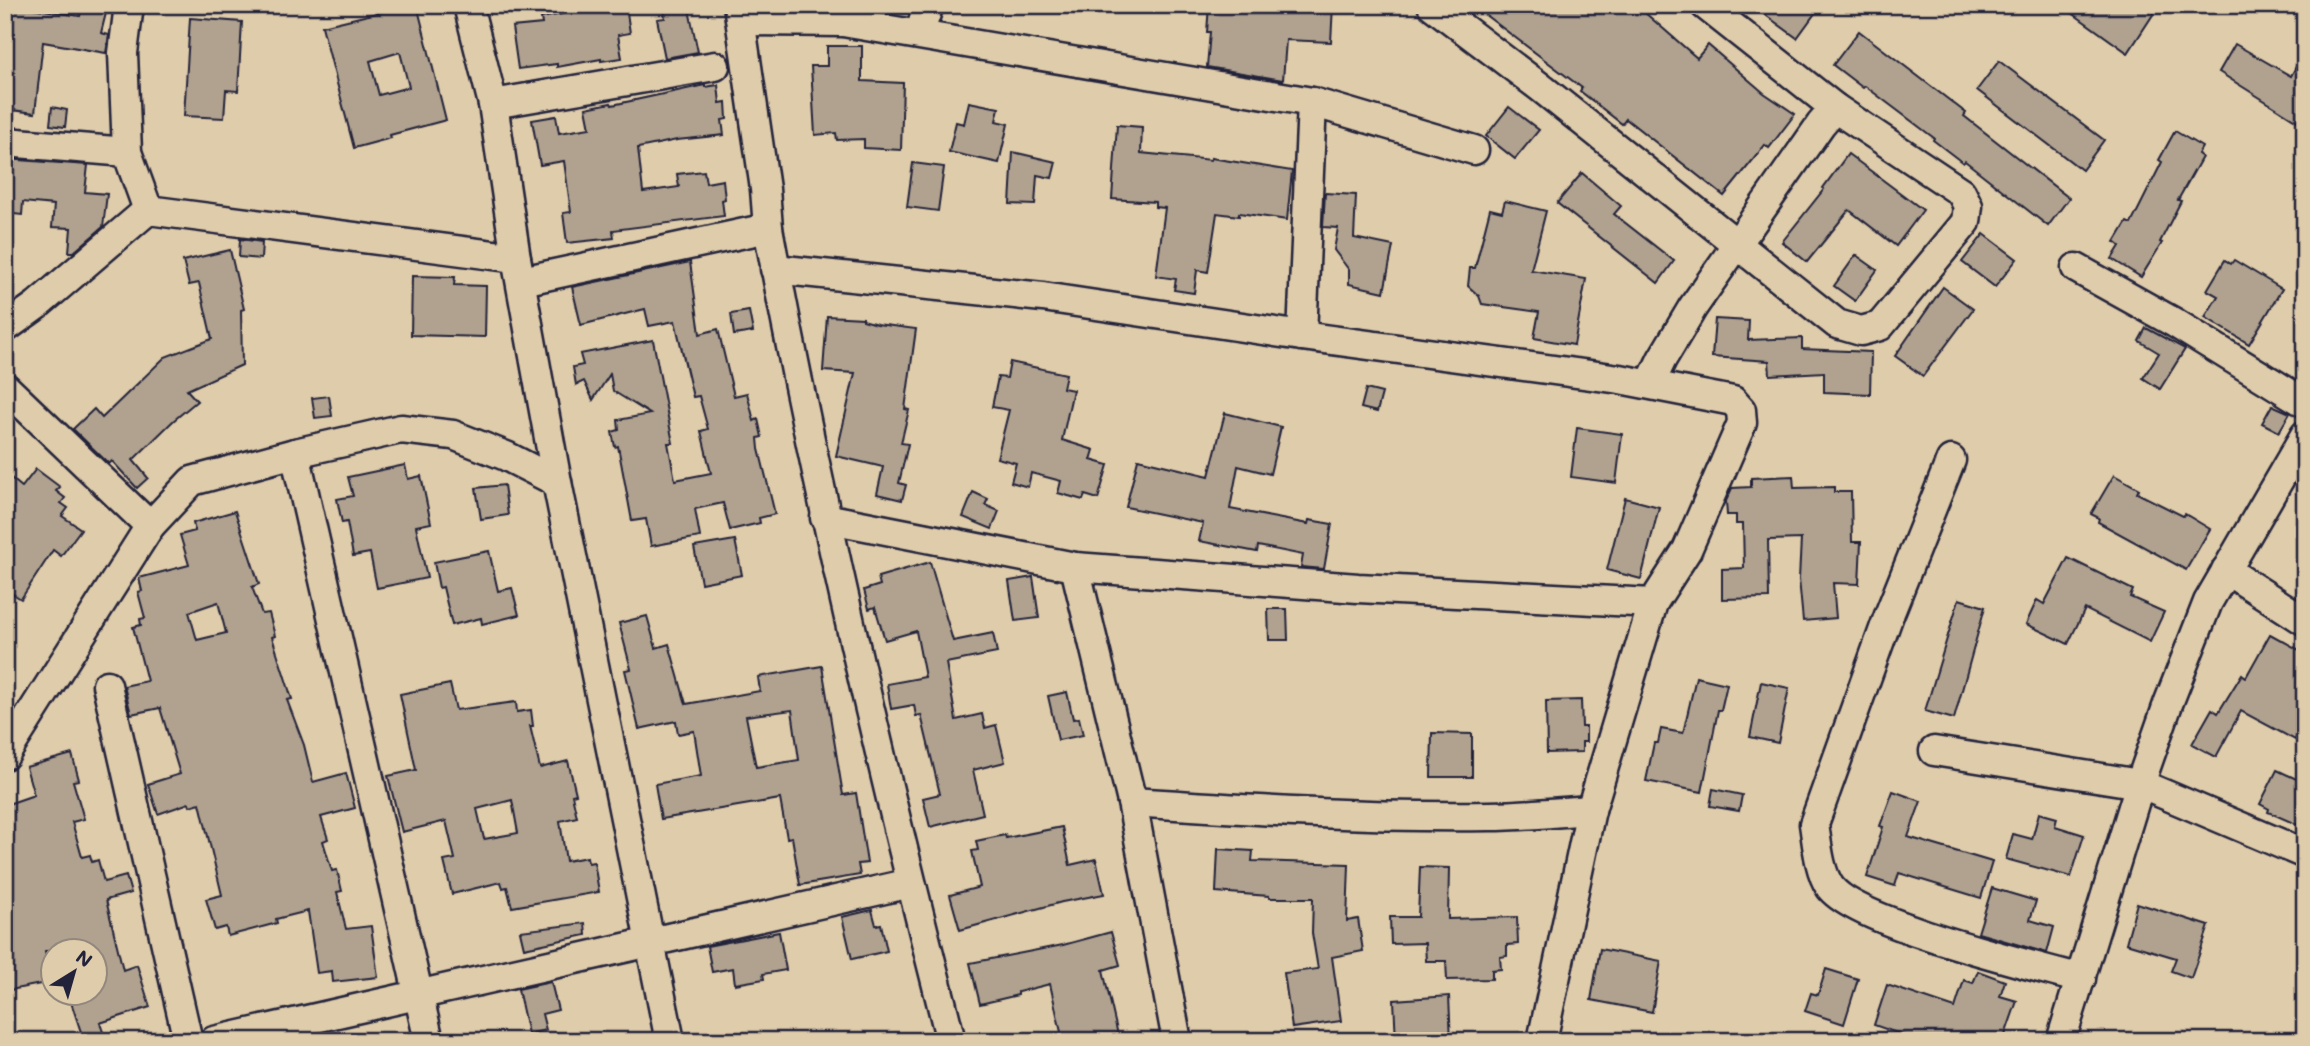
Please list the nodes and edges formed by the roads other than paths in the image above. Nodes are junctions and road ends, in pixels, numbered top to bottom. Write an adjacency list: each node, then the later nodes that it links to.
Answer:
1 (129, 5): 14 (street)
2 (468, 5): 10 (street)
3 (929, 5): 7 (street)
4 (1433, 5): 17 (street)
5 (1705, 5): 11 (street)
6 (740, 13): 7 (street); 16 (street)
7 (919, 34): 9 (street)
8 (715, 66): 10 (street)
9 (1312, 102): 13 (street); 22 (street)
10 (493, 104): 20 (street)
11 (1835, 108): 17 (street); 17 (street)
12 (5, 142): 14 (street)
13 (1474, 150)
14 (127, 152): 15 (street)
15 (148, 209): 20 (street); 21 (street)
16 (768, 228): 19 (street); 20 (street)
17 (1738, 245): 23 (street)
18 (2076, 268): 25 (street)
19 (775, 269): 22 (street); 30 (street)
20 (519, 270): 29 (street)
21 (5, 328)
22 (1301, 336): 23 (street)
23 (1650, 384): 34 (street)
24 (5, 387): 31 (street)
25 (2305, 403)
26 (2305, 435): 33 (street)
27 (295, 453): 29 (street); 31 (street); 46 (street)
28 (1951, 460): 45 (street)
29 (557, 482): 44 (street)
30 (825, 518): 32 (street); 43 (street)
31 (150, 526): 38 (street)
32 (1074, 567): 34 (street); 40 (street)
33 (2226, 570): 35 (street); 39 (street)
34 (1653, 603): 41 (street)
35 (2305, 621)
36 (107, 684): 47 (street)
37 (1934, 751): 39 (street)
38 (5, 755)
39 (2140, 784): 42 (street); 45 (street)
40 (1132, 802): 41 (street); 52 (street)
41 (1591, 810): 53 (street)
42 (2305, 854)
43 (911, 883): 44 (street); 51 (street)
44 (649, 942): 46 (street); 50 (street)
45 (2081, 979): 54 (street)
46 (419, 996): 48 (street); 49 (street)
47 (188, 1041)
48 (214, 1041)
49 (429, 1041)
50 (670, 1041)
51 (951, 1041)
52 (1177, 1041)
53 (1542, 1041)
54 (2061, 1041)

